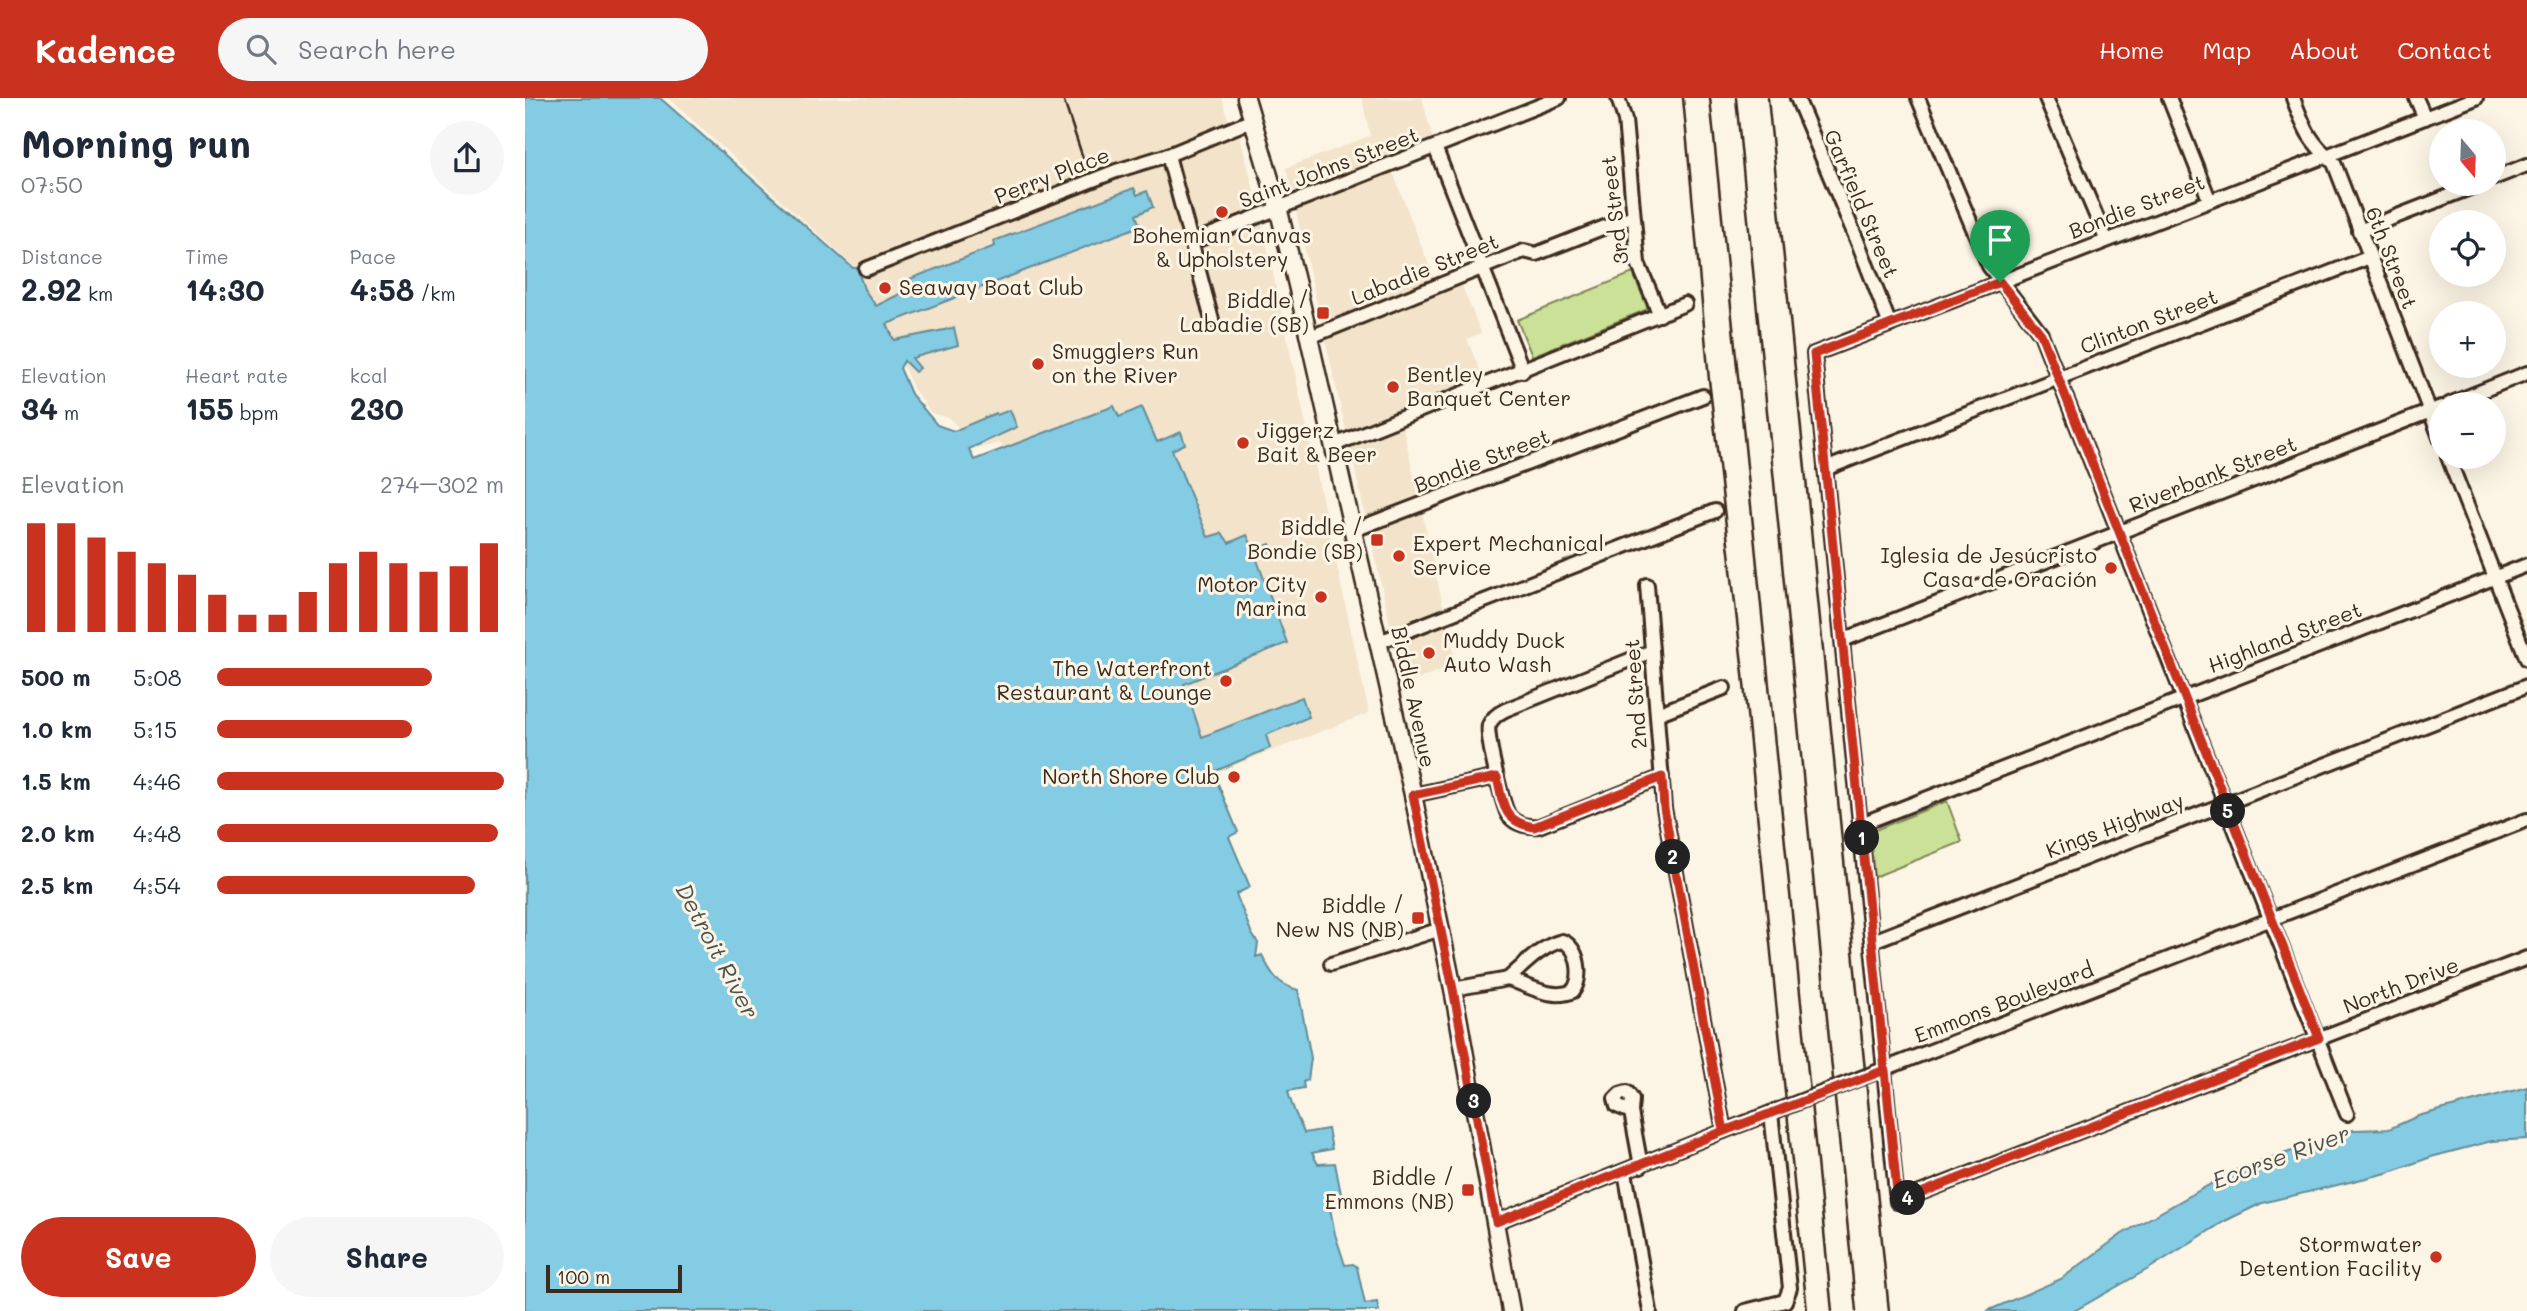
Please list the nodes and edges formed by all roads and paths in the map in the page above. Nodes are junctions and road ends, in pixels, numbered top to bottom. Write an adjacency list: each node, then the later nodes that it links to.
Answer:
1 (1246, 98): 12 (main road, Biddle Avenue)
2 (1559, 98): 13 (street, Saint Johns Street)
3 (1618, 98): 21 (street, 3rd Street)
4 (1797, 98): 32 (street, Garfield Street)
5 (1918, 98): 28 (street)
6 (2046, 98): 23 (street)
7 (2169, 98): 19 (street)
8 (2293, 98): 15 (street, 6th Street)
9 (2416, 98): 11 (street)
10 (2476, 98): 11 (street, Bondie Street)
11 (2424, 118): 15 (street, Bondie Street)
12 (1253, 120): 14 (street, Perry Place); 20 (main road, Biddle Avenue)
13 (1435, 147): 20 (street, Saint Johns Street); 26 (street)
14 (1168, 155): 24 (street); 27 (street, Perry Place)
15 (2326, 156): 19 (street, Bondie Street); 22 (street, 6th Street)
16 (2527, 165): 17 (street)
17 (2506, 173)
18 (2449, 196): 22 (street)
19 (2209, 199): 23 (street, Bondie Street)
20 (1278, 208): 24 (street, Saint Johns Street); 33 (main road, Biddle Avenue)
21 (1633, 216): 26 (street, Labadie Street); 30 (street, 3rd Street)
22 (2359, 231): 25 (street, 6th Street)
23 (2106, 239): 28 (street, Bondie Street)
24 (1192, 242): 31 (street)
25 (2369, 257): 36 (street, Clinton Street); 38 (street, 6th Street)
26 (1483, 268): 33 (street, Labadie Street); 34 (street)
27 (866, 269)
28 (2000, 282): 32 (street, Bondie Street); 36 (street)
29 (1685, 304): 30 (street)
30 (1660, 315): 34 (street)
31 (1212, 320)
32 (1890, 325): 42 (street, Bondie Street)
33 (1310, 337): 41 (main road, Biddle Avenue)
34 (1523, 371): 41 (street)
35 (2527, 373): 37 (street)
36 (2058, 378): 42 (street, Clinton Street); 46 (street)
37 (2479, 392)
38 (2429, 393)
39 (1703, 396): 45 (street, Bondie Street)
40 (2429, 412): 46 (street, Riverbank Street)
41 (1334, 445): 45 (main road, Biddle Avenue)
42 (1825, 469): 50 (street)
43 (2453, 469): 48 (street)
44 (1715, 511): 51 (street)
45 (1354, 530): 51 (main road, Biddle Avenue)
46 (2119, 532): 50 (street, Riverbank Street); 56 (street)
47 (2527, 565): 48 (street, Highland Street)
48 (2495, 577): 53 (street); 56 (street, Highland Street)
49 (1647, 585): 52 (street, 2nd Street)
50 (1843, 640): 63 (street)
51 (1379, 642): 60 (main road, Biddle Avenue)
52 (1652, 651): 57 (street, 2nd Street); 58 (street)
53 (2527, 659)
54 (2527, 686): 61 (street, Kings Highway)
55 (1724, 688): 57 (street)
56 (2184, 698): 61 (street); 63 (street, Highland Street)
57 (1657, 714): 59 (street, 2nd Street)
58 (1497, 777): 59 (street); 60 (street)
59 (1662, 777): 76 (street, 2nd Street)
60 (1413, 795): 65 (main road, Biddle Avenue)
61 (2225, 803): 64 (street); 66 (street, Kings Highway)
62 (2527, 820): 64 (street, Emmons Boulevard)
63 (1861, 824): 66 (street)
64 (2271, 920): 71 (street); 72 (street, Emmons Boulevard)
65 (1441, 929): 68 (street); 70 (main road, Biddle Avenue)
66 (1873, 941): 72 (street)
67 (2527, 958): 71 (street, North Drive)
68 (1331, 964)
69 (1508, 979): 69 (street); 70 (street)
70 (1453, 989): 79 (main road, Biddle Avenue)
71 (2319, 1038): 72 (street, North Drive); 75 (street)
72 (1885, 1070): 74 (street, Emmons Boulevard)
73 (1631, 1112): 77 (street)
74 (1771, 1113): 76 (street, Emmons Boulevard); 82 (street)
75 (2347, 1114)
76 (1724, 1131): 77 (street, Emmons Boulevard)
77 (1641, 1166): 78 (street, Emmons Boulevard)
78 (1625, 1172): 79 (street, Emmons Boulevard); 81 (street)
79 (1496, 1222): 80 (main road, Biddle Avenue)
80 (1511, 1311)
81 (1650, 1311)
82 (1745, 1311)

